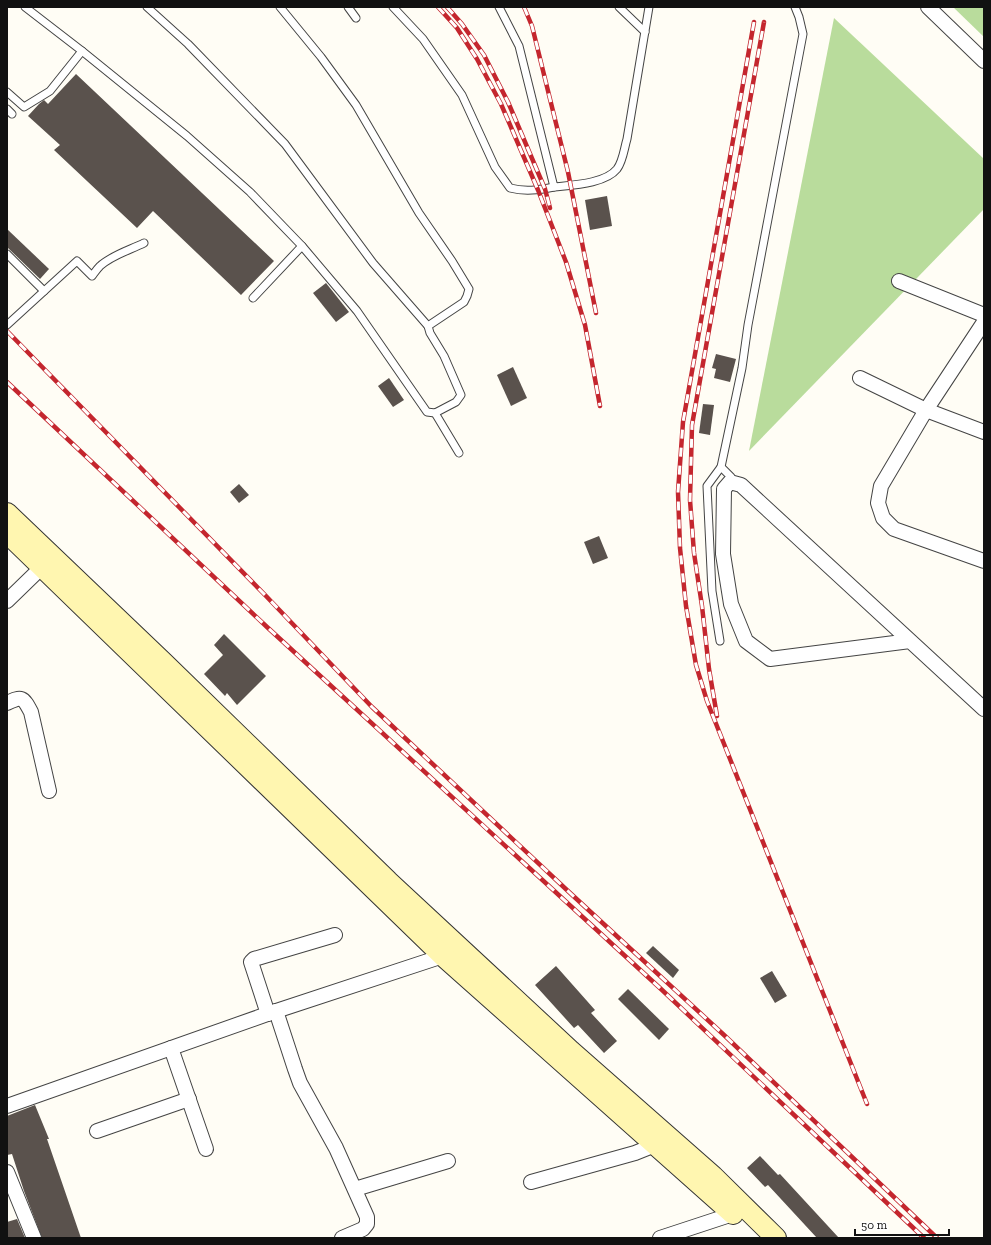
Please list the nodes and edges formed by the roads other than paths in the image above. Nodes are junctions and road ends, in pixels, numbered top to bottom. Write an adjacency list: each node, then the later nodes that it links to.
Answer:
1 (25, 7): 13 (lane)
2 (147, 7): 26 (lane)
3 (280, 7): 26 (lane)
4 (348, 7): 11 (lane)
5 (393, 7): 16 (lane)
6 (499, 7): 16 (lane)
7 (619, 7): 12 (lane)
8 (649, 7): 12 (lane)
9 (795, 7): 32 (lane)
10 (928, 7): 14 (street)
11 (356, 18)
12 (645, 32): 16 (lane)
13 (82, 51): 15 (lane); 18 (lane)
14 (984, 61)
15 (7, 92)
16 (554, 187)
17 (144, 243): 21 (lane)
18 (302, 246): 22 (lane); 29 (lane)
19 (7, 254): 21 (lane)
20 (899, 281): 23 (street)
21 (44, 291): 25 (lane)
22 (253, 298)
23 (984, 315)
24 (984, 322): 28 (street)
25 (7, 325)
26 (428, 326): 29 (lane)
27 (860, 378): 28 (street)
28 (926, 410): 30 (street); 36 (street)
29 (434, 413): 31 (lane)
30 (984, 432)
31 (459, 452)
32 (721, 468): 33 (lane); 40 (lane)
33 (730, 482): 39 (street); 39 (street)
34 (7, 513): 45 (street)
35 (7, 533): 37 (street)
36 (984, 561)
37 (42, 567): 38 (street); 45 (street)
38 (7, 601)
39 (910, 640): 42 (street)
40 (720, 641)
41 (7, 703): 43 (street)
42 (984, 709)
43 (49, 792)
44 (335, 935): 46 (street)
45 (450, 950): 46 (street); 51 (street)
46 (272, 1013): 47 (street); 56 (street)
47 (171, 1048): 48 (street); 49 (street)
48 (189, 1099): 50 (street); 52 (street)
49 (7, 1106)
50 (97, 1131)
51 (661, 1140): 55 (street); 57 (street)
52 (206, 1150)
53 (448, 1161): 56 (street)
54 (7, 1172): 58 (street)
55 (531, 1182)
56 (355, 1190): 59 (street)
57 (739, 1211): 60 (street); 61 (street); 62 (street)
58 (34, 1238)
59 (342, 1238)
60 (660, 1238)
61 (757, 1238)
62 (776, 1238)

